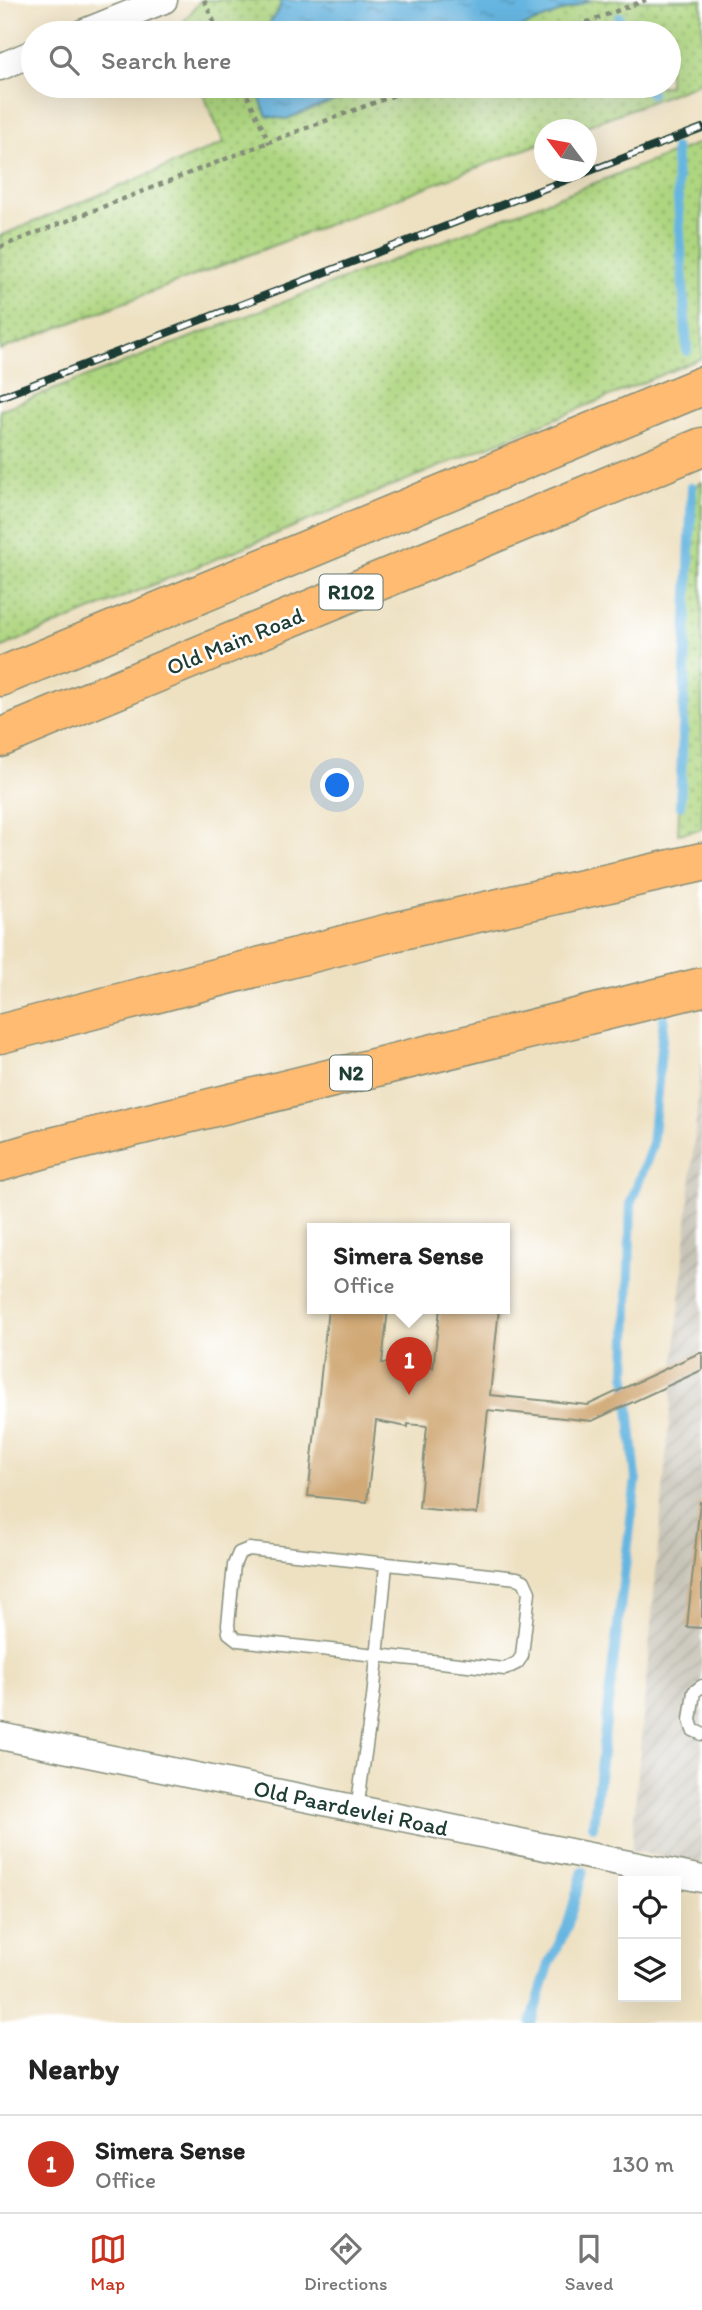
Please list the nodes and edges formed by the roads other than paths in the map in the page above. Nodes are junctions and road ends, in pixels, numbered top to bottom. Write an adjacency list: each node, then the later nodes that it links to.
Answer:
1 (164, 0): 2 (street)
2 (112, 21)
3 (21, 58): 4 (street)
4 (0, 67)
5 (702, 386): 7 (main road, R102)
6 (702, 447): 8 (main road, Old Main Road / R102)
7 (0, 677)
8 (0, 738)
9 (702, 862): 11 (main road)
10 (702, 987): 12 (main road, N2)
11 (0, 1034)
12 (0, 1162)
13 (386, 1565): 14 (lane); 14 (lane); 14 (lane)
14 (377, 1657): 18 (lane)
15 (702, 1686): 16 (lane)
16 (702, 1734)
17 (0, 1736): 18 (street, Old Paardevlei Road)
18 (357, 1809): 19 (street, Old Paardevlei Road)
19 (702, 1879)

